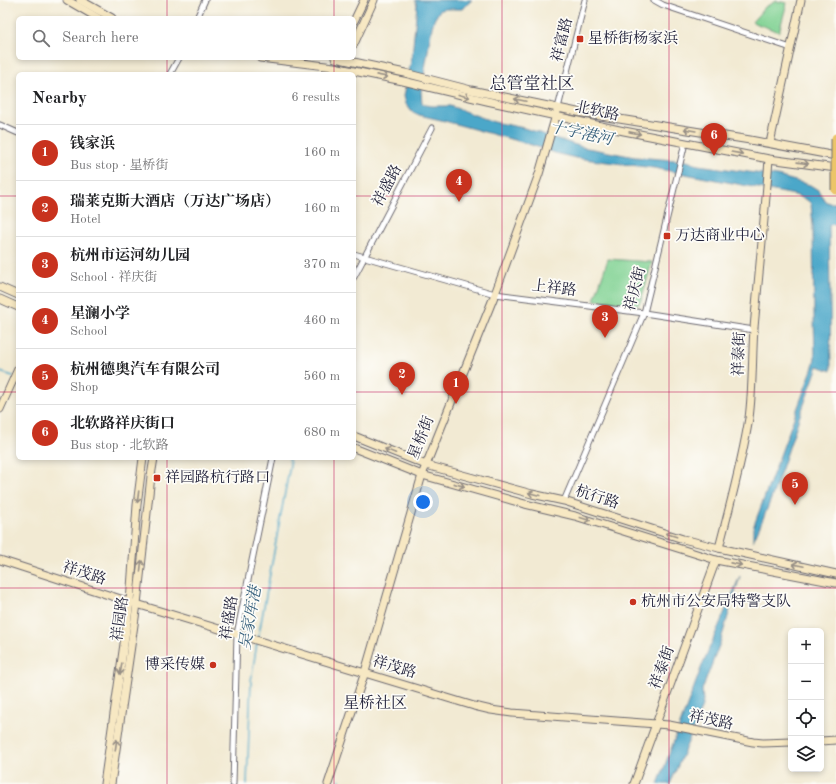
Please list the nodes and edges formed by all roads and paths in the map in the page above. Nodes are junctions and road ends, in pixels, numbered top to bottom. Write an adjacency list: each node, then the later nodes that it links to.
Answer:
1 (67, 0): 9 (street)
2 (80, 0): 10 (street)
3 (205, 0): 11 (street)
4 (364, 0): 12 (street)
5 (374, 0): 13 (street)
6 (585, 0): 25 (street, 祥富路)
7 (654, 0): 14 (street)
8 (801, 0): 14 (street)
9 (95, 16)
10 (108, 16)
11 (198, 16)
12 (356, 17)
13 (356, 40)
14 (791, 48): 32 (street)
15 (178, 60): 22 (street)
16 (276, 60): 20 (street, 北软路)
17 (336, 60): 20 (street)
18 (347, 60): 21 (street)
19 (351, 60): 25 (street, 北软路, one-way to 19)
20 (334, 67): 21 (street, 北软路); 23 (street)
21 (342, 71)
22 (171, 72)
23 (332, 72)
24 (356, 73): 26 (street, 北软路, one-way to 26)
25 (558, 108): 26 (street, 星桥街); 32 (street, 北软路, one-way to 25)
26 (556, 116): 31 (street, 北软路, one-way to 31); 42 (street, 星桥街)
27 (0, 125): 29 (street)
28 (432, 128): 38 (street, 祥盛路)
29 (16, 132)
30 (836, 138): 36 (highway, bridge)
31 (684, 143): 34 (street, 北软路, one-way to 34); 45 (street, 祥庆街)
32 (770, 143): 33 (street, 北软路)
33 (836, 156)
34 (769, 159): 35 (street, 北软路, one-way to 35); 46 (street, 祥泰街)
35 (836, 168)
36 (836, 190)
37 (356, 255): 38 (street, 上祥路)
38 (364, 257): 39 (street, 祥盛路); 42 (street, 上祥路)
39 (356, 273)
40 (0, 287): 41 (street)
41 (16, 294)
42 (495, 294): 45 (street, 上祥路); 54 (street, 星桥街)
43 (0, 299): 44 (street)
44 (16, 306)
45 (644, 313): 46 (street, 上祥路); 56 (street, 祥庆街)
46 (754, 330): 57 (street, 祥泰街)
47 (16, 372): 48 (street)
48 (0, 409)
49 (356, 437): 54 (street, 杭行路, one-way to 49)
50 (356, 449): 55 (street, 杭行路)
51 (143, 460): 62 (street, 祥园路, one-way to 62)
52 (154, 460): 62 (street, 祥园路, one-way to 52)
53 (273, 460): 63 (street, 祥盛路)
54 (426, 465): 55 (street, 星桥街); 56 (street, 杭行路, one-way to 54)
55 (422, 475): 59 (street, 杭行路, one-way to 59); 64 (street, 星桥街)
56 (564, 501): 57 (street, 杭行路, one-way to 56)
57 (719, 548): 60 (street, 杭行路, one-way to 57)
58 (0, 560): 62 (street, 祥茂路)
59 (716, 560): 61 (street, 杭行路, one-way to 61); 65 (street, 祥泰街)
60 (836, 574)
61 (836, 583)
62 (133, 603): 63 (street, 祥茂路); 69 (street, 祥园路, one-way to 69); 70 (street, 祥园路, one-way to 62)
63 (240, 635): 64 (street, 祥茂路); 71 (street, 祥盛路)
64 (364, 672): 65 (street, 祥茂路); 72 (street, 星桥街)
65 (656, 725): 68 (street, 祥茂路); 73 (street, 祥泰街)
66 (836, 740): 67 (street)
67 (824, 741)
68 (788, 742)
69 (104, 784)
70 (111, 784)
71 (233, 784)
72 (328, 784)
73 (634, 784)

